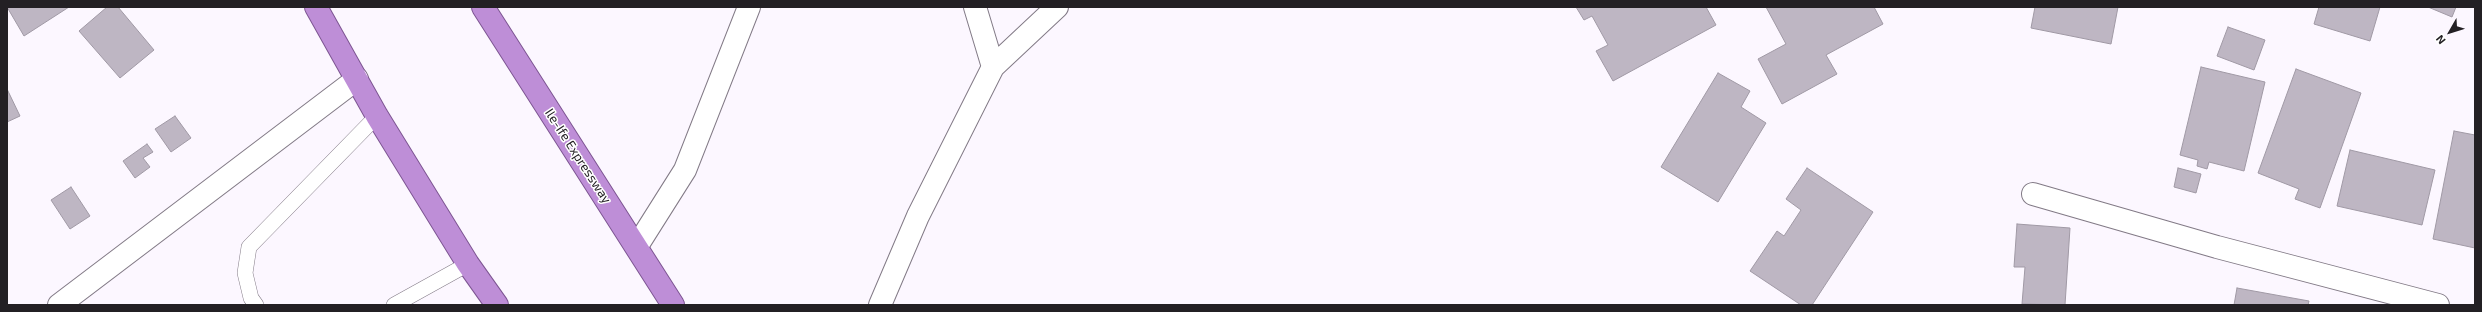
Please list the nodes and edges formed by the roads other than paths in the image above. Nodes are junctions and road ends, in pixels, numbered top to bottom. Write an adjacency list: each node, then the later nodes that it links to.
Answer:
1 (316, 7): 7 (highway)
2 (483, 7): 10 (highway, Ile-Ife Expressway)
3 (749, 7): 10 (street)
4 (974, 7): 6 (street)
5 (1057, 7): 6 (street)
6 (993, 67): 17 (street)
7 (357, 79): 8 (highway); 12 (street)
8 (377, 116): 11 (highway); 13 (lane)
9 (2033, 194): 18 (street)
10 (637, 246): 16 (highway, Ile-Ife Expressway)
11 (468, 264): 14 (lane); 15 (highway)
12 (60, 305)
13 (256, 305)
14 (394, 305)
15 (497, 305)
16 (673, 305)
17 (880, 305)
18 (2438, 305)

